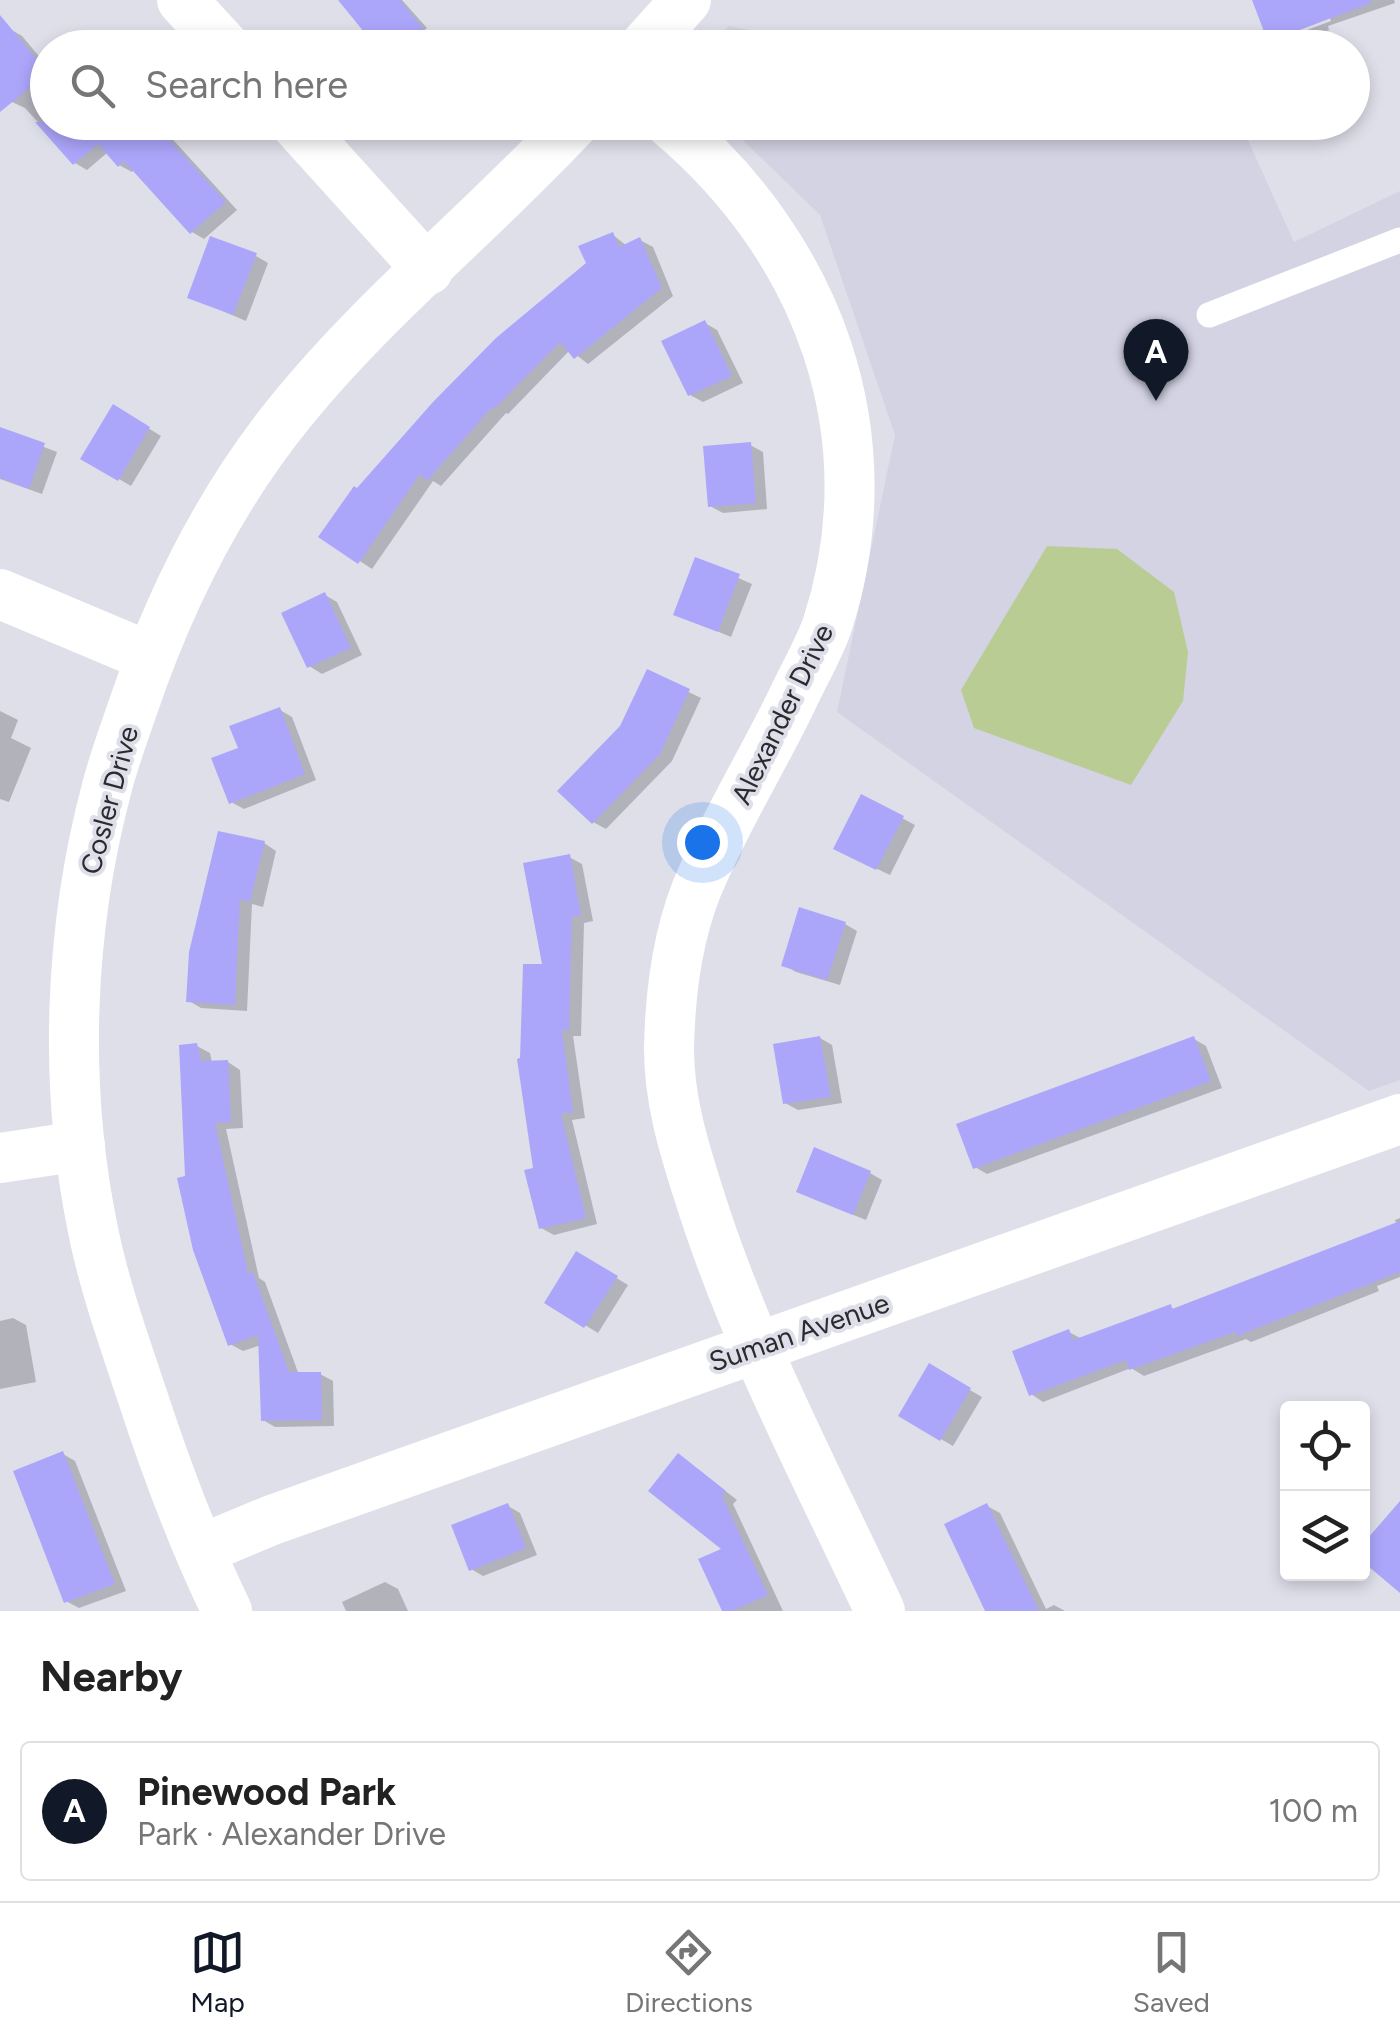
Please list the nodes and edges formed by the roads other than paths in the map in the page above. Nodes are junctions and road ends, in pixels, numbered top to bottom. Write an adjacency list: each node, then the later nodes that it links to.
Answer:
1 (182, 0): 3 (street)
2 (686, 0): 4 (street)
3 (210, 30)
4 (660, 30)
5 (310, 140): 9 (street)
6 (557, 140): 9 (street, Cosler Drive)
7 (690, 140): 16 (street, Alexander Drive)
8 (1400, 240): 10 (lane)
9 (428, 270): 12 (street, Cosler Drive)
10 (1209, 315)
11 (0, 594): 12 (street)
12 (150, 657): 14 (street, Cosler Drive)
13 (1400, 1119): 16 (street, Suman Avenue)
14 (80, 1146): 15 (street); 17 (street, Cosler Drive)
15 (0, 1158)
16 (758, 1347): 17 (street, Suman Avenue); 19 (street, Alexander Drive)
17 (200, 1550): 18 (street, Cosler Drive)
18 (227, 1611)
19 (880, 1611)

